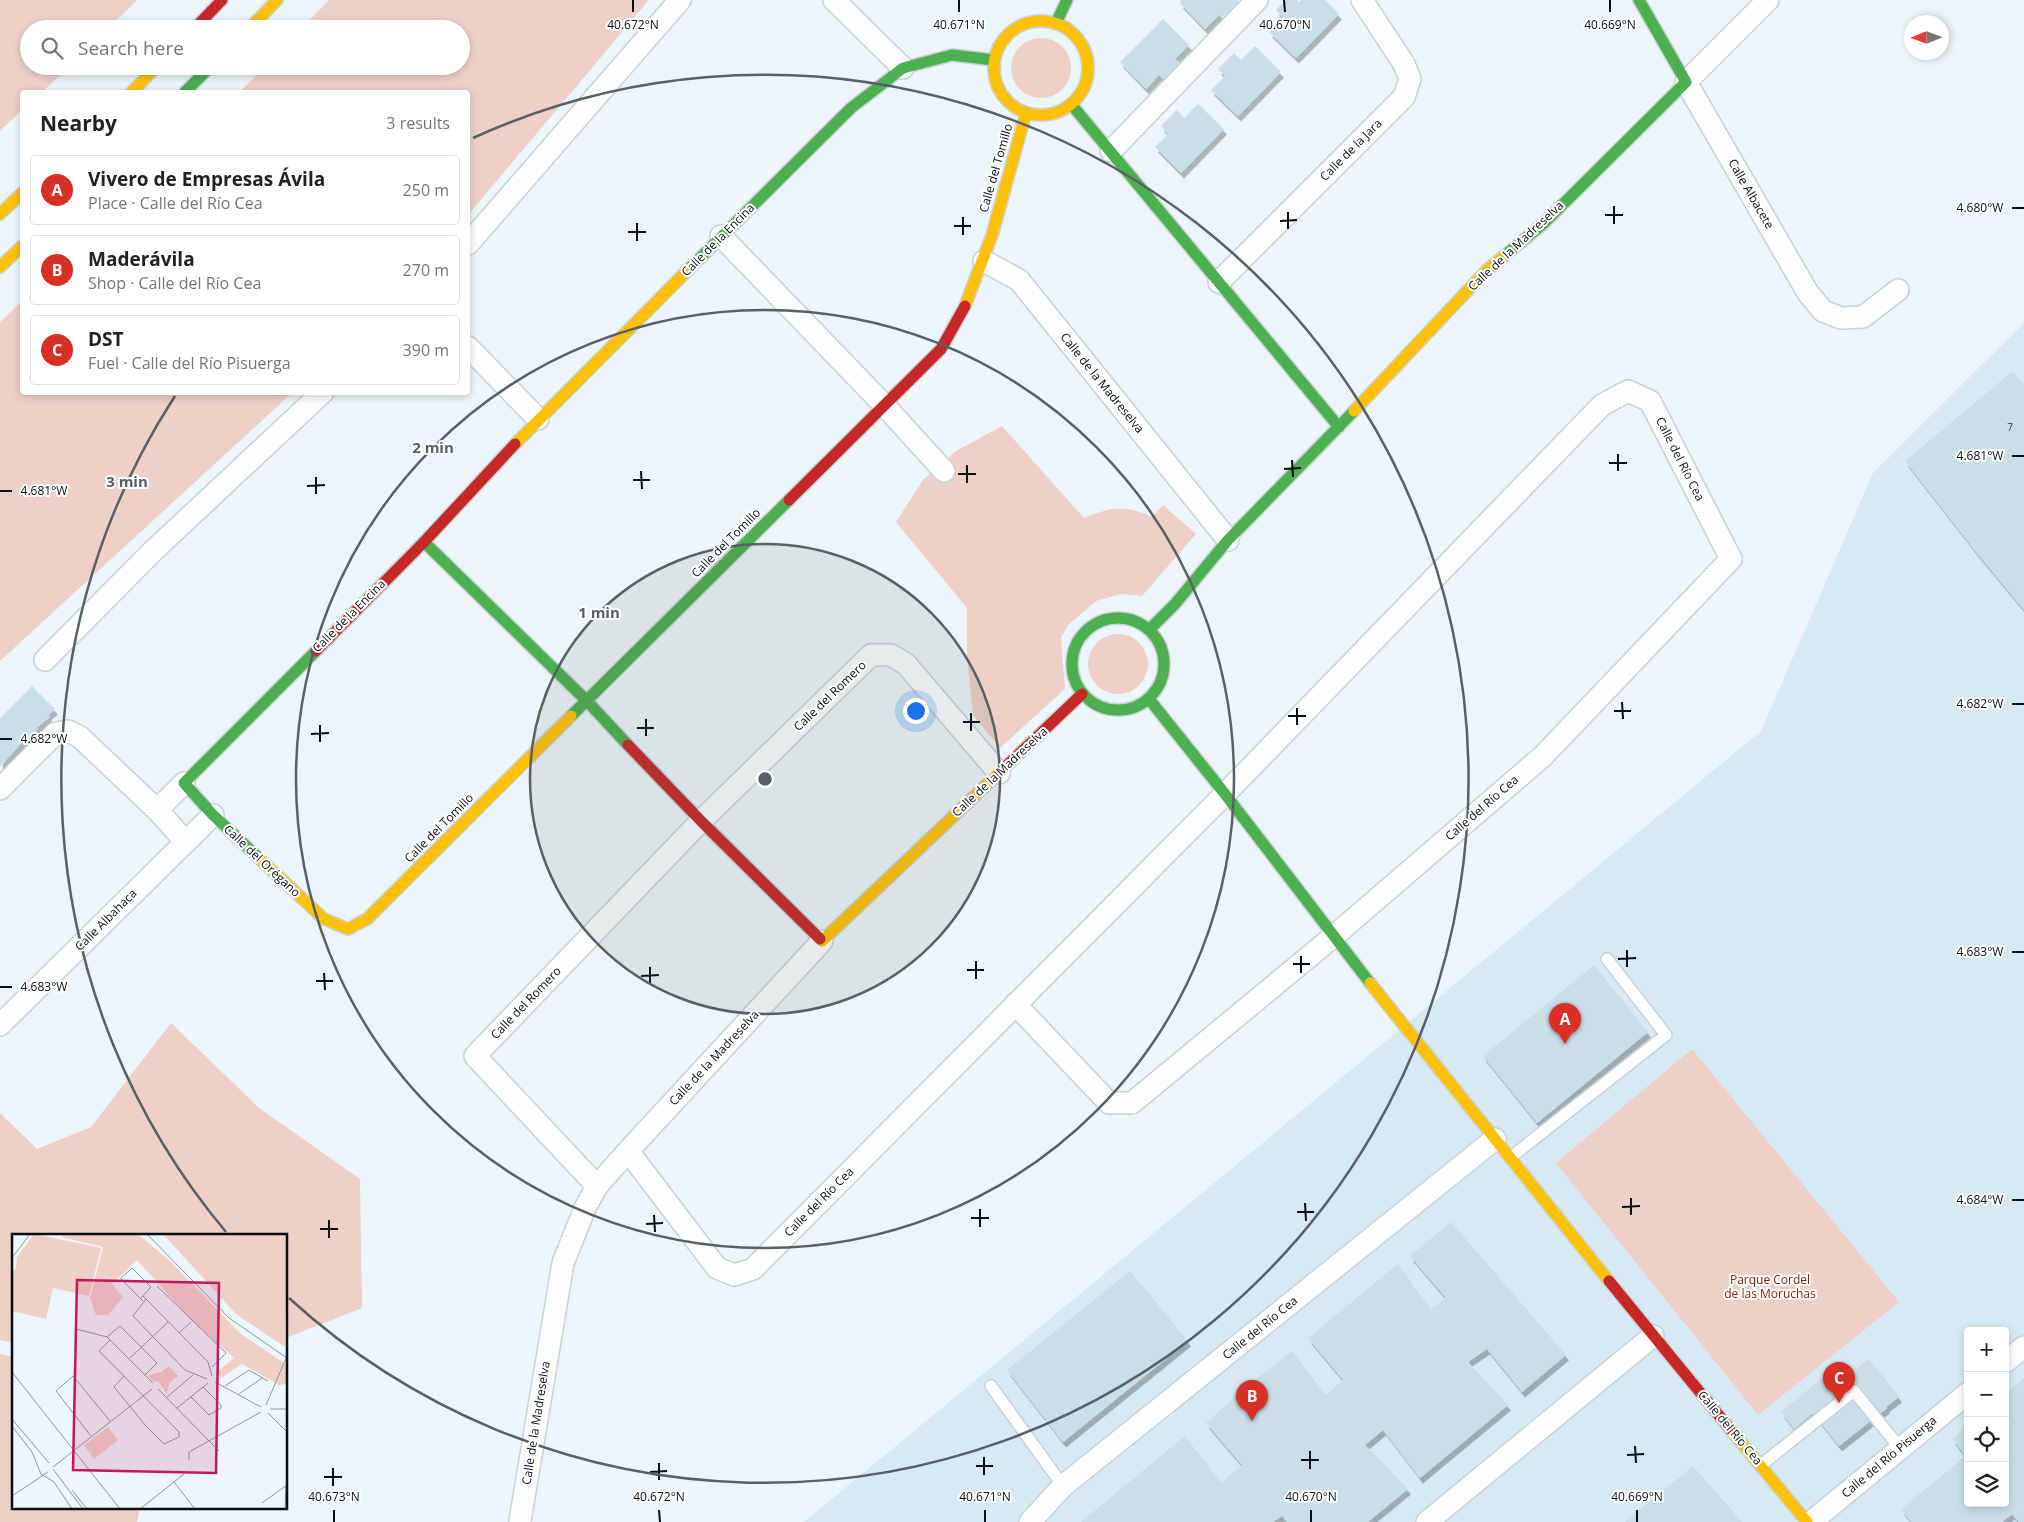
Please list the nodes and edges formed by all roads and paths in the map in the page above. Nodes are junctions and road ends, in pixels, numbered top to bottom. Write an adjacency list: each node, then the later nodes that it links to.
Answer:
1 (222, 0): 10 (main road)
2 (277, 0): 11 (main road)
3 (680, 0): 26 (street)
4 (834, 0): 14 (street)
5 (1067, 0): 12 (main road)
6 (1257, 0): 22 (street)
7 (1362, 0): 30 (street, Calle de la Jara)
8 (1639, 0): 17 (main road, Calle Albacete)
9 (1768, 0): 17 (street, Calle de la Madreselva)
10 (203, 20)
11 (258, 20)
12 (1056, 23): 13 (main road); 20 (main road)
13 (994, 60): 14 (main road, Calle de la Encina); 21 (main road)
14 (903, 68): 25 (main road, Calle de la Encina)
15 (148, 75): 18 (main road)
16 (202, 75): 19 (main road)
17 (1686, 82): 31 (street, Calle Albacete); 36 (main road, Calle de la Madreselva)
18 (134, 90)
19 (187, 90)
20 (1071, 104): 21 (main road); 22 (main road)
21 (1026, 113): 28 (main road, Calle del Tomillo)
22 (1110, 151): 30 (main road)
23 (20, 196): 24 (main road)
24 (0, 214)
25 (721, 236): 34 (street); 35 (main road, Calle de la Encina)
26 (470, 242)
27 (20, 248): 29 (main road)
28 (984, 261): 34 (main road, Calle del Tomillo); 38 (street, Calle de la Madreselva)
29 (0, 267)
30 (1219, 282): 36 (main road)
31 (1898, 290)
32 (470, 349): 35 (street)
33 (320, 395): 41 (street)
34 (884, 405): 37 (street); 44 (main road, Calle del Tomillo)
35 (538, 419): 39 (main road, Calle de la Encina)
36 (1340, 427): 38 (main road, Calle de la Madreselva)
37 (944, 471)
38 (1228, 540): 40 (main road, Calle de la Madreselva)
39 (424, 542): 44 (main road); 46 (main road, Calle de la Encina)
40 (1148, 630): 42 (main road); 43 (main road)
41 (45, 660)
42 (1082, 694): 43 (main road); 45 (main road, Calle de la Madreselva)
43 (1149, 699): 48 (main road, Calle del Río Cea)
44 (587, 702): 51 (main road); 53 (main road, Calle del Tomillo)
45 (999, 773): 51 (street, Calle del Romero); 55 (main road, Calle de la Madreselva)
46 (184, 783): 49 (street, Calle de la Encina); 50 (main road, Calle del Orégano)
47 (0, 789): 49 (street)
48 (1225, 794): 54 (main road, Calle del Río Cea); 54 (street, Calle del Río Cea); 57 (street, Calle del Río Cea)
49 (157, 810): 52 (street)
50 (213, 815): 52 (street, Calle Albahaca); 53 (main road, Calle del Orégano)
51 (701, 821): 55 (main road); 62 (street, Calle del Romero)
52 (186, 842): 58 (street, Calle Albahaca)
53 (348, 929)
54 (1334, 936): 57 (street, Calle del Río Cea); 59 (main road, Calle del Río Cea)
55 (822, 941): 60 (street, Calle de la Madreselva)
56 (1607, 959): 61 (lane)
57 (1015, 1004): 60 (street, Calle del Río Cea)
58 (0, 1025)
59 (1495, 1139): 61 (main road, Calle del Río Cea); 70 (street, Calle del Río Cea)
60 (628, 1151): 62 (street, Calle de la Madreselva)
61 (1511, 1157): 63 (main road, Calle del Río Cea)
62 (597, 1186): 71 (street, Calle de la Madreselva)
63 (1653, 1336): 69 (main road, Calle del Río Cea); 73 (street)
64 (2024, 1347): 65 (street)
65 (2009, 1359)
66 (991, 1386): 70 (lane)
67 (1964, 1396): 68 (street, Calle del Río Pisuerga)
68 (1900, 1448): 69 (lane); 75 (street, Calle del Río Pisuerga)
69 (1761, 1465): 74 (main road, Calle del Río Cea)
70 (1064, 1486): 72 (street, Calle del Río Cea)
71 (520, 1521)
72 (1030, 1522)
73 (1427, 1522)
74 (1807, 1522)
75 (1811, 1522)

